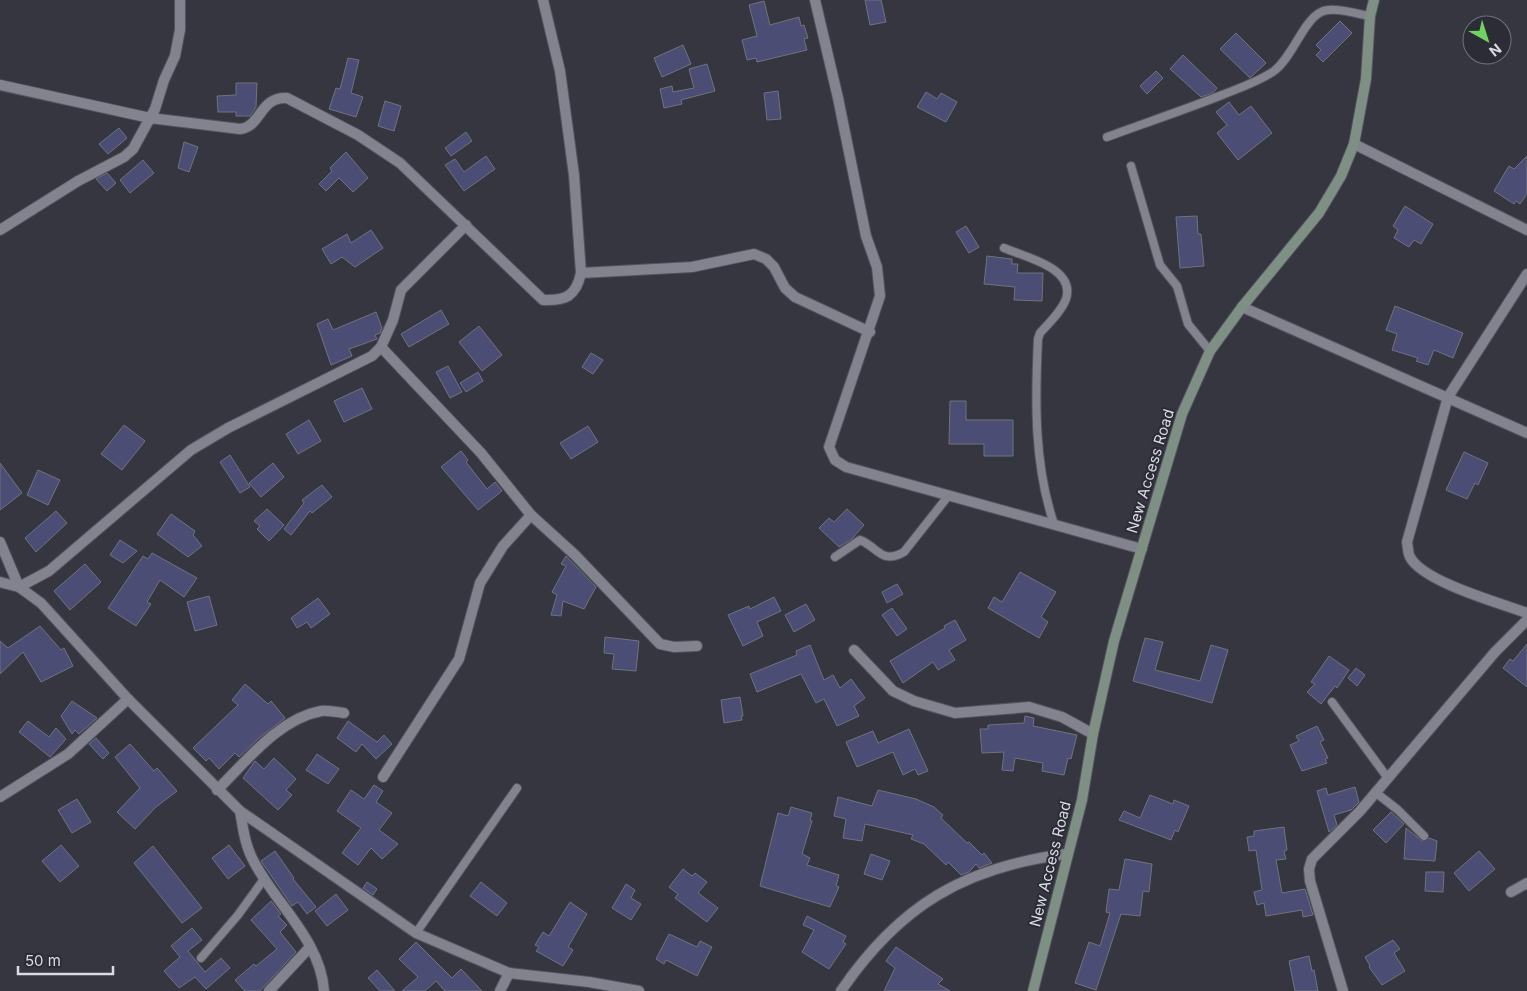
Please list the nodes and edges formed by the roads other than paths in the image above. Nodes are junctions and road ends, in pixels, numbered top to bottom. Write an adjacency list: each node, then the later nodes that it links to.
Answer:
1 (180, 0): 7 (street)
2 (543, 0): 15 (street)
3 (814, 0): 18 (street)
4 (1374, 0): 5 (main road, New Access Road)
5 (1370, 16): 8 (lane); 9 (main road, New Access Road)
6 (0, 85): 7 (street)
7 (150, 118): 11 (street); 12 (street)
8 (1107, 137)
9 (1354, 144): 13 (street); 17 (main road, New Access Road)
10 (1131, 166): 20 (lane)
11 (466, 225): 15 (street); 19 (street)
12 (0, 230)
13 (1527, 230)
14 (1004, 248): 25 (lane)
15 (581, 273): 18 (street)
16 (1527, 274): 21 (street)
17 (1242, 307): 20 (main road, New Access Road); 21 (street)
18 (870, 332): 23 (street)
19 (381, 347): 24 (street); 30 (street)
20 (1210, 351): 27 (main road, New Access Road)
21 (1448, 397): 22 (street); 31 (street)
22 (1527, 433)
23 (949, 496): 25 (street); 28 (lane)
24 (531, 515): 33 (street); 39 (street)
25 (1054, 524): 27 (street)
26 (0, 542): 30 (street)
27 (1142, 549): 38 (main road, New Access Road)
28 (835, 558)
29 (0, 582): 30 (street)
30 (19, 588): 35 (street)
31 (1527, 614)
32 (1527, 620): 40 (street)
33 (697, 646)
34 (854, 650): 38 (street)
35 (128, 698): 42 (street); 44 (street)
36 (1332, 702): 40 (lane)
37 (344, 712): 42 (street)
38 (1093, 734): 47 (main road, New Access Road)
39 (383, 777)
40 (1386, 777): 43 (street)
41 (517, 788): 51 (lane)
42 (216, 790): 45 (street)
43 (1375, 792): 46 (lane); 61 (street)
44 (0, 797)
45 (240, 811): 48 (street); 51 (street)
46 (1424, 836)
47 (1066, 854): 59 (street); 60 (main road, New Access Road)
48 (264, 879): 52 (street); 53 (lane)
49 (1527, 883): 50 (street)
50 (1511, 892)
51 (416, 933): 54 (street)
52 (310, 947): 55 (street); 56 (street)
53 (202, 958)
54 (509, 973): 57 (street); 58 (street)
55 (269, 991)
56 (324, 991)
57 (500, 991)
58 (639, 991)
59 (841, 991)
60 (1033, 991)
61 (1343, 991)

